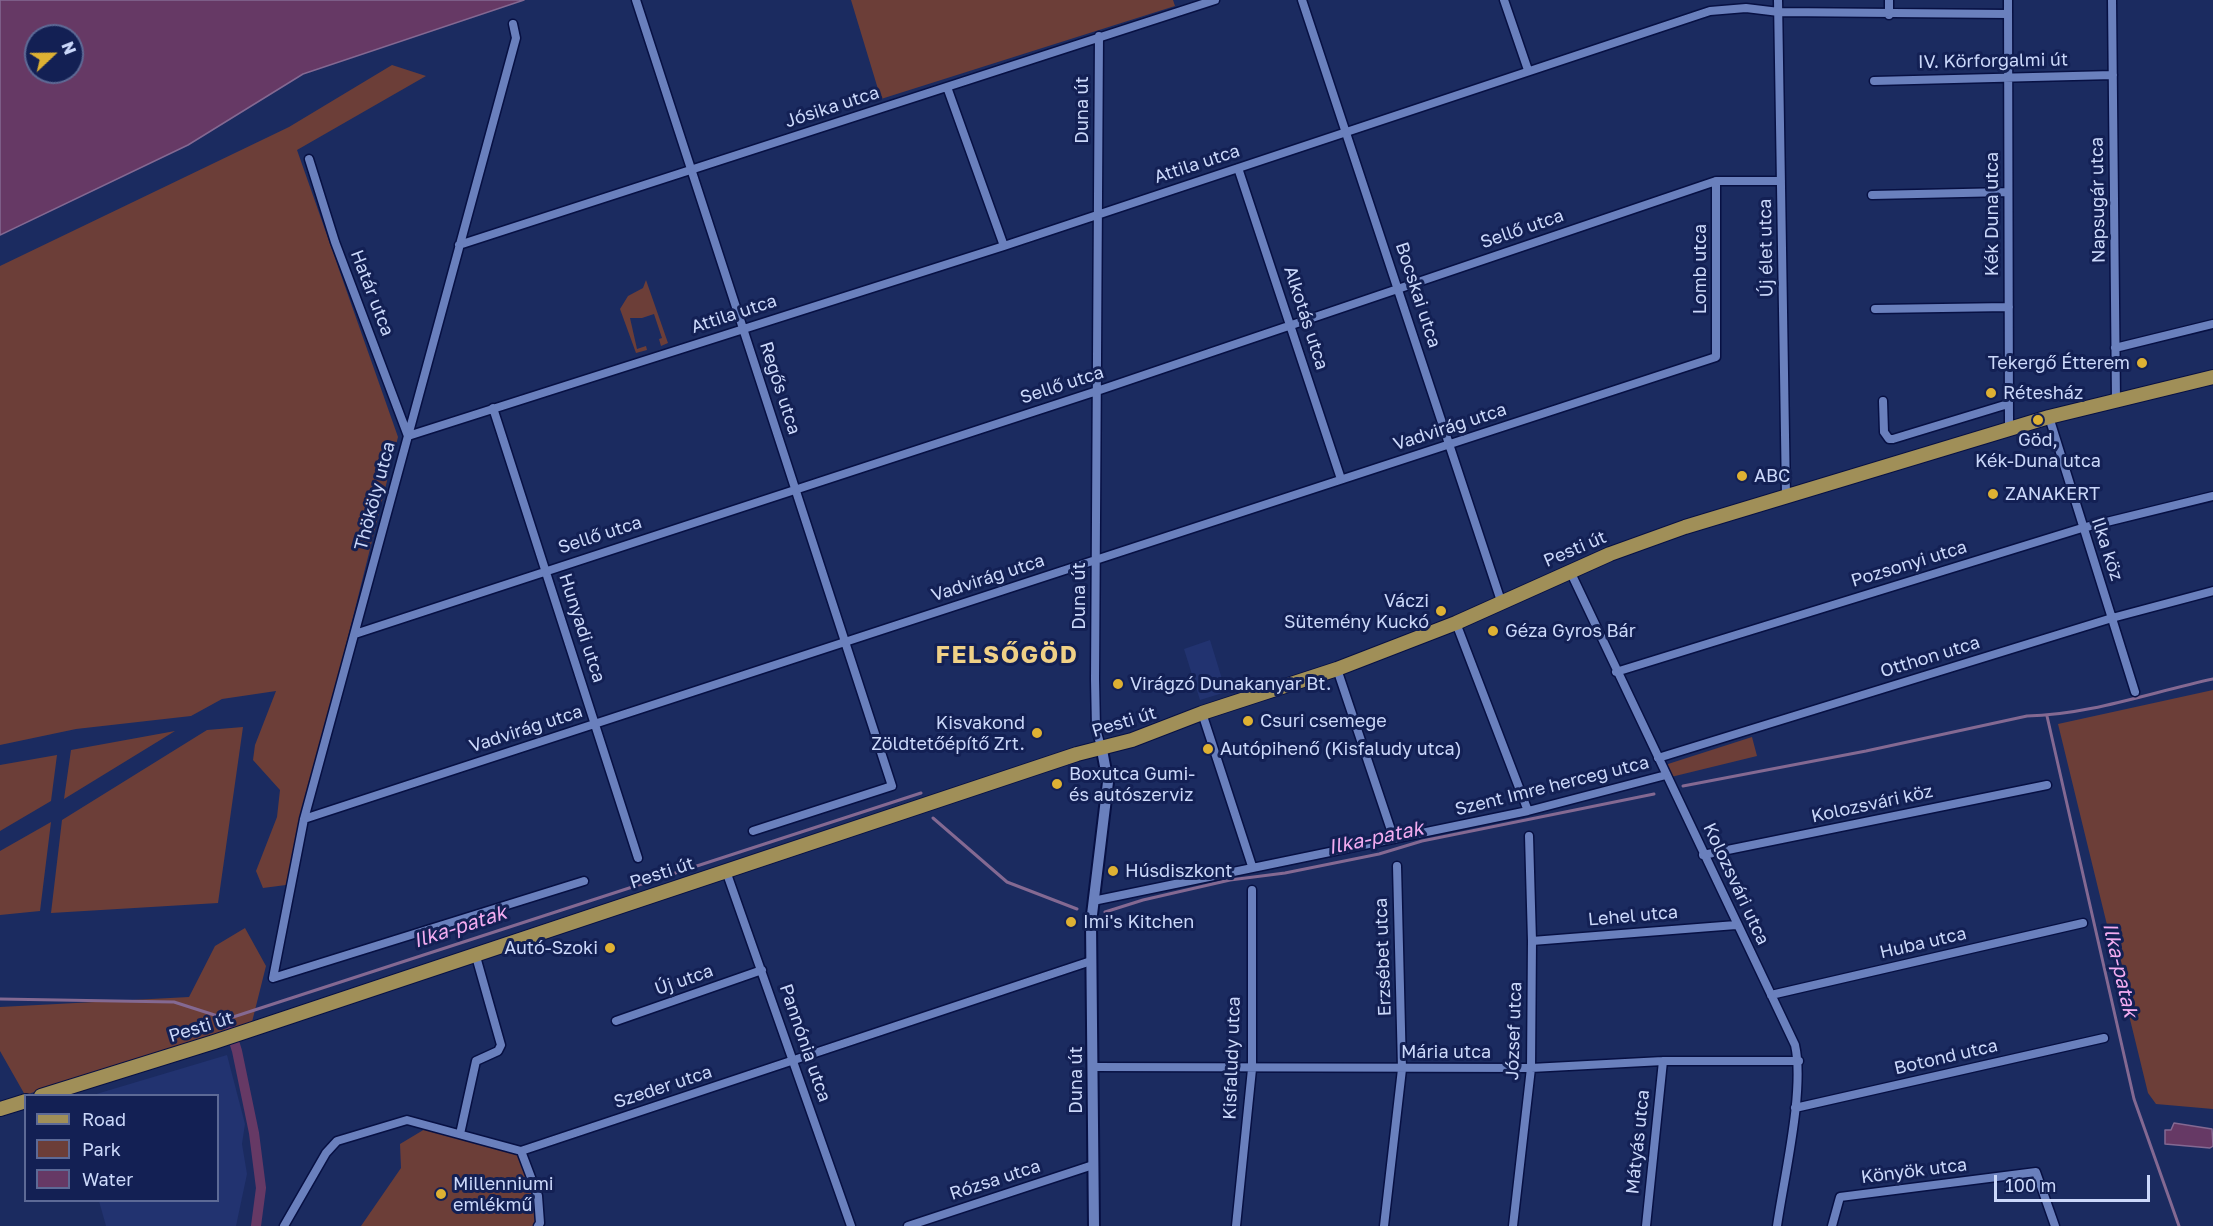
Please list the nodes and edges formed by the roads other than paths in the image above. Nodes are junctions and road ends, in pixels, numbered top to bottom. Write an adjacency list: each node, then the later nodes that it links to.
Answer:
1 (636, 0): 22 (street, Regős utca)
2 (1215, 0): 13 (street, Jósika utca)
3 (1302, 0): 19 (street, Bocskai utca)
4 (1504, 0): 14 (street)
5 (1778, 0): 9 (street, Új élet utca)
6 (1889, 0): 11 (street)
7 (2008, 0): 10 (street, Kék Duna utca)
8 (2112, 0): 15 (street, Napsugár utca)
9 (1779, 12): 11 (street, Attila utca); 14 (street, Attila utca); 24 (street, Új élet utca)
10 (2008, 14): 11 (street, Attila utca); 16 (street, Kék Duna utca)
11 (1889, 15)
12 (513, 24): 28 (street, Thököly utca)
13 (1099, 36): 18 (street, Jósika utca); 27 (street, Duna út)
14 (1528, 70): 19 (street, Attila utca)
15 (2113, 75): 16 (street, IV. Körforgalmi út); 36 (street, Napsugár utca)
16 (2008, 76): 17 (street, IV. Körforgalmi út); 25 (street, Kék Duna utca)
17 (1874, 81)
18 (947, 87): 22 (street, Jósika utca); 29 (street)
19 (1346, 131): 21 (street, Attila utca); 30 (street, Bocskai utca)
20 (309, 159): 46 (street, Határ utca)
21 (1238, 168): 27 (street, Attila utca); 33 (street, Alkotás utca)
22 (692, 170): 28 (street, Jósika utca); 35 (street, Regős utca)
23 (1716, 181): 24 (street, Sellő utca); 30 (street, Sellő utca); 37 (street, Lomb utca)
24 (1781, 181): 50 (street, Új élet utca)
25 (2008, 192): 26 (street); 31 (street, Kék Duna utca)
26 (1872, 195)
27 (1098, 215): 29 (street, Attila utca); 39 (street, Duna út)
28 (459, 245): 46 (street, Thököly utca)
29 (1004, 246): 35 (street, Attila utca)
30 (1398, 288): 33 (street, Sellő utca); 47 (street, Bocskai utca)
31 (2009, 307): 32 (street); 42 (street, Kék Duna utca)
32 (1875, 309)
33 (1291, 324): 39 (street, Sellő utca); 48 (street, Alkotás utca)
34 (2213, 324): 36 (street)
35 (743, 328): 43 (street, Attila utca); 49 (street, Regős utca)
36 (2115, 348): 40 (street, Napsugár utca)
37 (1716, 357): 47 (street, Vadvirág utca)
38 (2213, 377): 40 (main road, Pesti út)
39 (1097, 391): 49 (street, Sellő utca); 53 (street, Duna út)
40 (2116, 400): 44 (main road, Pesti út)
41 (1883, 401): 42 (street)
42 (2008, 404): 45 (street, Kék Duna utca)
43 (493, 408): 46 (street, Attila utca); 54 (street, Hunyadi utca)
44 (2049, 417): 45 (main road, Pesti út); 52 (street, Ilka köz)
45 (2009, 428): 50 (main road, Pesti út)
46 (408, 436): 60 (street, Thököly utca)
47 (1449, 444): 48 (street, Vadvirág utca); 57 (street, Bocskai utca)
48 (1341, 479): 53 (street, Vadvirág utca)
49 (796, 488): 54 (street, Sellő utca); 61 (street, Regős utca)
50 (1786, 496): 55 (main road, Pesti út)
51 (2213, 496): 52 (street, Pozsonyi utca)
52 (2082, 528): 58 (street, Ilka köz); 63 (street, Pozsonyi utca)
53 (1096, 561): 61 (street, Vadvirág utca); 67 (street, Duna út)
54 (546, 571): 60 (street, Sellő utca); 66 (street, Hunyadi utca)
55 (1570, 571): 57 (main road, Pesti út); 63 (street, Kolozsvári utca)
56 (2213, 591): 58 (street, Otthon utca)
57 (1501, 601): 59 (main road, Pesti út)
58 (2112, 618): 64 (street, Ilka köz); 68 (street, Otthon utca)
59 (1456, 623): 62 (main road, Pesti út); 71 (street)
60 (354, 634): 72 (street, Thököly utca)
61 (846, 641): 66 (street, Vadvirág utca); 73 (street, Regős utca)
62 (1337, 669): 65 (main road, Pesti út); 75 (street)
63 (1616, 672): 68 (street, Kolozsvári utca)
64 (2135, 692)
65 (1203, 713): 67 (main road, Pesti út); 78 (street)
66 (596, 723): 72 (street, Vadvirág utca); 77 (street, Hunyadi utca)
67 (1102, 750): 80 (main road, Pesti út); 83 (street, Duna út)
68 (1658, 758): 69 (street, Kolozsvári utca)
69 (1666, 775): 71 (street, Szent Imre herceg utca); 76 (street, Kolozsvári utca)
70 (2047, 785): 76 (street, Kolozsvári köz)
71 (1528, 811): 75 (street, Szent Imre herceg utca)
72 (304, 819): 81 (street, Thököly utca)
73 (753, 831)
74 (1529, 836): 86 (street, József utca)
75 (1394, 839): 78 (street, Szent Imre herceg utca)
76 (1703, 855): 85 (street, Kolozsvári utca)
77 (638, 858)
78 (1252, 866): 83 (street, Szent Imre herceg utca)
79 (1397, 866): 97 (street, Erzsébet utca)
80 (726, 871): 87 (main road, Pesti út); 89 (street, Pannónia utca)
81 (584, 881)
82 (1252, 890): 99 (street, Kisfaludy utca)
83 (1092, 905): 88 (street, Duna út)
84 (2083, 923): 90 (street, Huba utca)
85 (1736, 925): 86 (street, Lehel utca); 90 (street, Kolozsvári utca)
86 (1532, 941): 98 (street, József utca)
87 (475, 953): 100 (main road, Pesti út); 104 (street)
88 (1091, 961): 93 (street, Szeder utca); 96 (street, Duna út)
89 (762, 970): 91 (street, Új utca); 93 (street, Pannónia utca)
90 (1771, 995): 95 (street, Kolozsvári utca)
91 (616, 1021)
92 (2104, 1038): 102 (street, Botond utca)
93 (794, 1060): 105 (street, Szeder utca); 109 (street, Pannónia utca)
94 (1663, 1061): 95 (street, Mária utca); 98 (street, Mária utca); 115 (street, Mátyás utca)
95 (1799, 1061): 102 (street, Kolozsvári utca)
96 (1092, 1067): 99 (street, Mária utca); 106 (street, Duna út)
97 (1402, 1068): 98 (street, Mária utca); 99 (street, Mária utca); 113 (street, Erzsébet utca)
98 (1531, 1068): 114 (street, József utca)
99 (1252, 1069): 112 (street, Kisfaludy utca)
100 (44, 1094)
101 (24, 1102): 103 (main road)
102 (1795, 1108): 116 (street, Kolozsvári utca)
103 (0, 1109)
104 (460, 1134): 105 (street); 107 (street)
105 (521, 1151): 108 (street)
106 (1093, 1165): 110 (street, Rózsa utca); 111 (street, Duna út)
107 (285, 1226)
108 (538, 1226)
109 (851, 1226)
110 (908, 1226)
111 (1094, 1226)
112 (1236, 1226)
113 (1384, 1226)
114 (1513, 1226)
115 (1646, 1226)
116 (1777, 1226)
117 (1832, 1226): 118 (street, Könyök utca)
118 (2055, 1226)

